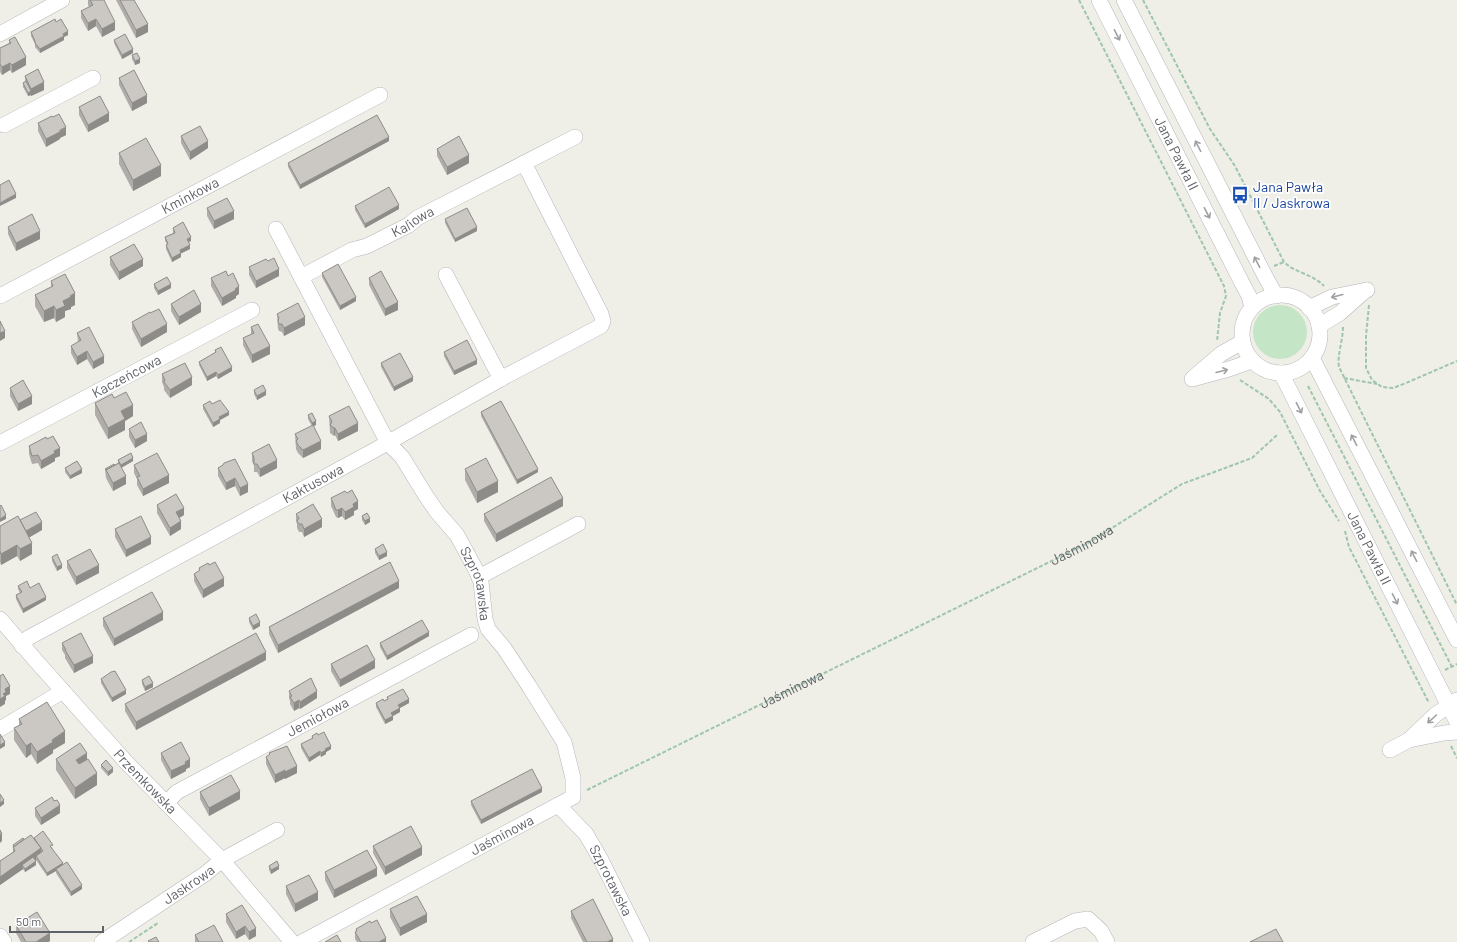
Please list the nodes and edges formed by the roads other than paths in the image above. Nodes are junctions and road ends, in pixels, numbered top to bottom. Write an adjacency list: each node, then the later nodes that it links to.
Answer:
1 (62, 0): 4 (street)
2 (1099, 0): 15 (street, Jana Pawła II, one-way to 15)
3 (1124, 0): 14 (street, Jana Pawła II, one-way to 3)
4 (0, 34)
5 (93, 78): 7 (street)
6 (380, 95): 13 (street, Kminkowa)
7 (1, 124)
8 (575, 137): 9 (street, Kaliowa)
9 (524, 164): 12 (street, Kaliowa); 23 (street, Kaktusowa)
10 (276, 229): 12 (street, Szprotawska)
11 (446, 275): 23 (street)
12 (301, 277): 25 (street, Szprotawska)
13 (0, 296)
14 (1276, 296): 15 (street); 16 (street)
15 (1252, 308): 19 (street)
16 (1310, 308): 18 (street); 18 (street, one-way to 16)
17 (252, 310): 24 (street, Kaczeńcowa)
18 (1319, 326): 20 (street)
19 (1242, 342): 21 (street); 21 (street, one-way to 21)
20 (1312, 358): 22 (street); 30 (street, one-way to 20)
21 (1252, 361): 22 (street)
22 (1281, 373): 33 (street, Jana Pawła II, one-way to 33)
23 (501, 379): 25 (street, Kaktusowa)
24 (0, 443)
25 (388, 443): 27 (street, Szprotawska); 31 (street, Kaktusowa)
26 (578, 524): 27 (street)
27 (479, 577): 39 (street, Szprotawska)
28 (0, 619): 31 (street, Przemkowska)
29 (470, 635): 40 (street, Jemiołowa)
30 (1457, 640)
31 (22, 646): 32 (street, Przemkowska)
32 (63, 690): 35 (street); 40 (street, Przemkowska)
33 (1452, 703): 34 (street, Jana Pawła II); 37 (street, one-way to 37)
34 (1457, 722)
35 (0, 728)
36 (1450, 733): 37 (street)
37 (1409, 740): 38 (street)
38 (1390, 750)
39 (573, 797): 41 (street, Jaśminowa)
40 (166, 803): 43 (street, Przemkowska)
41 (558, 805): 48 (street, Jaśminowa); 49 (street, Szprotawska)
42 (277, 830): 43 (street, Jaskrowa)
43 (222, 860): 45 (street, Przemkowska); 47 (street, Jaskrowa)
44 (0, 936): 46 (street)
45 (287, 940)
46 (4, 942)
47 (102, 942)
48 (302, 942)
49 (642, 942)
50 (1034, 942): 51 (street)
51 (1107, 942)

